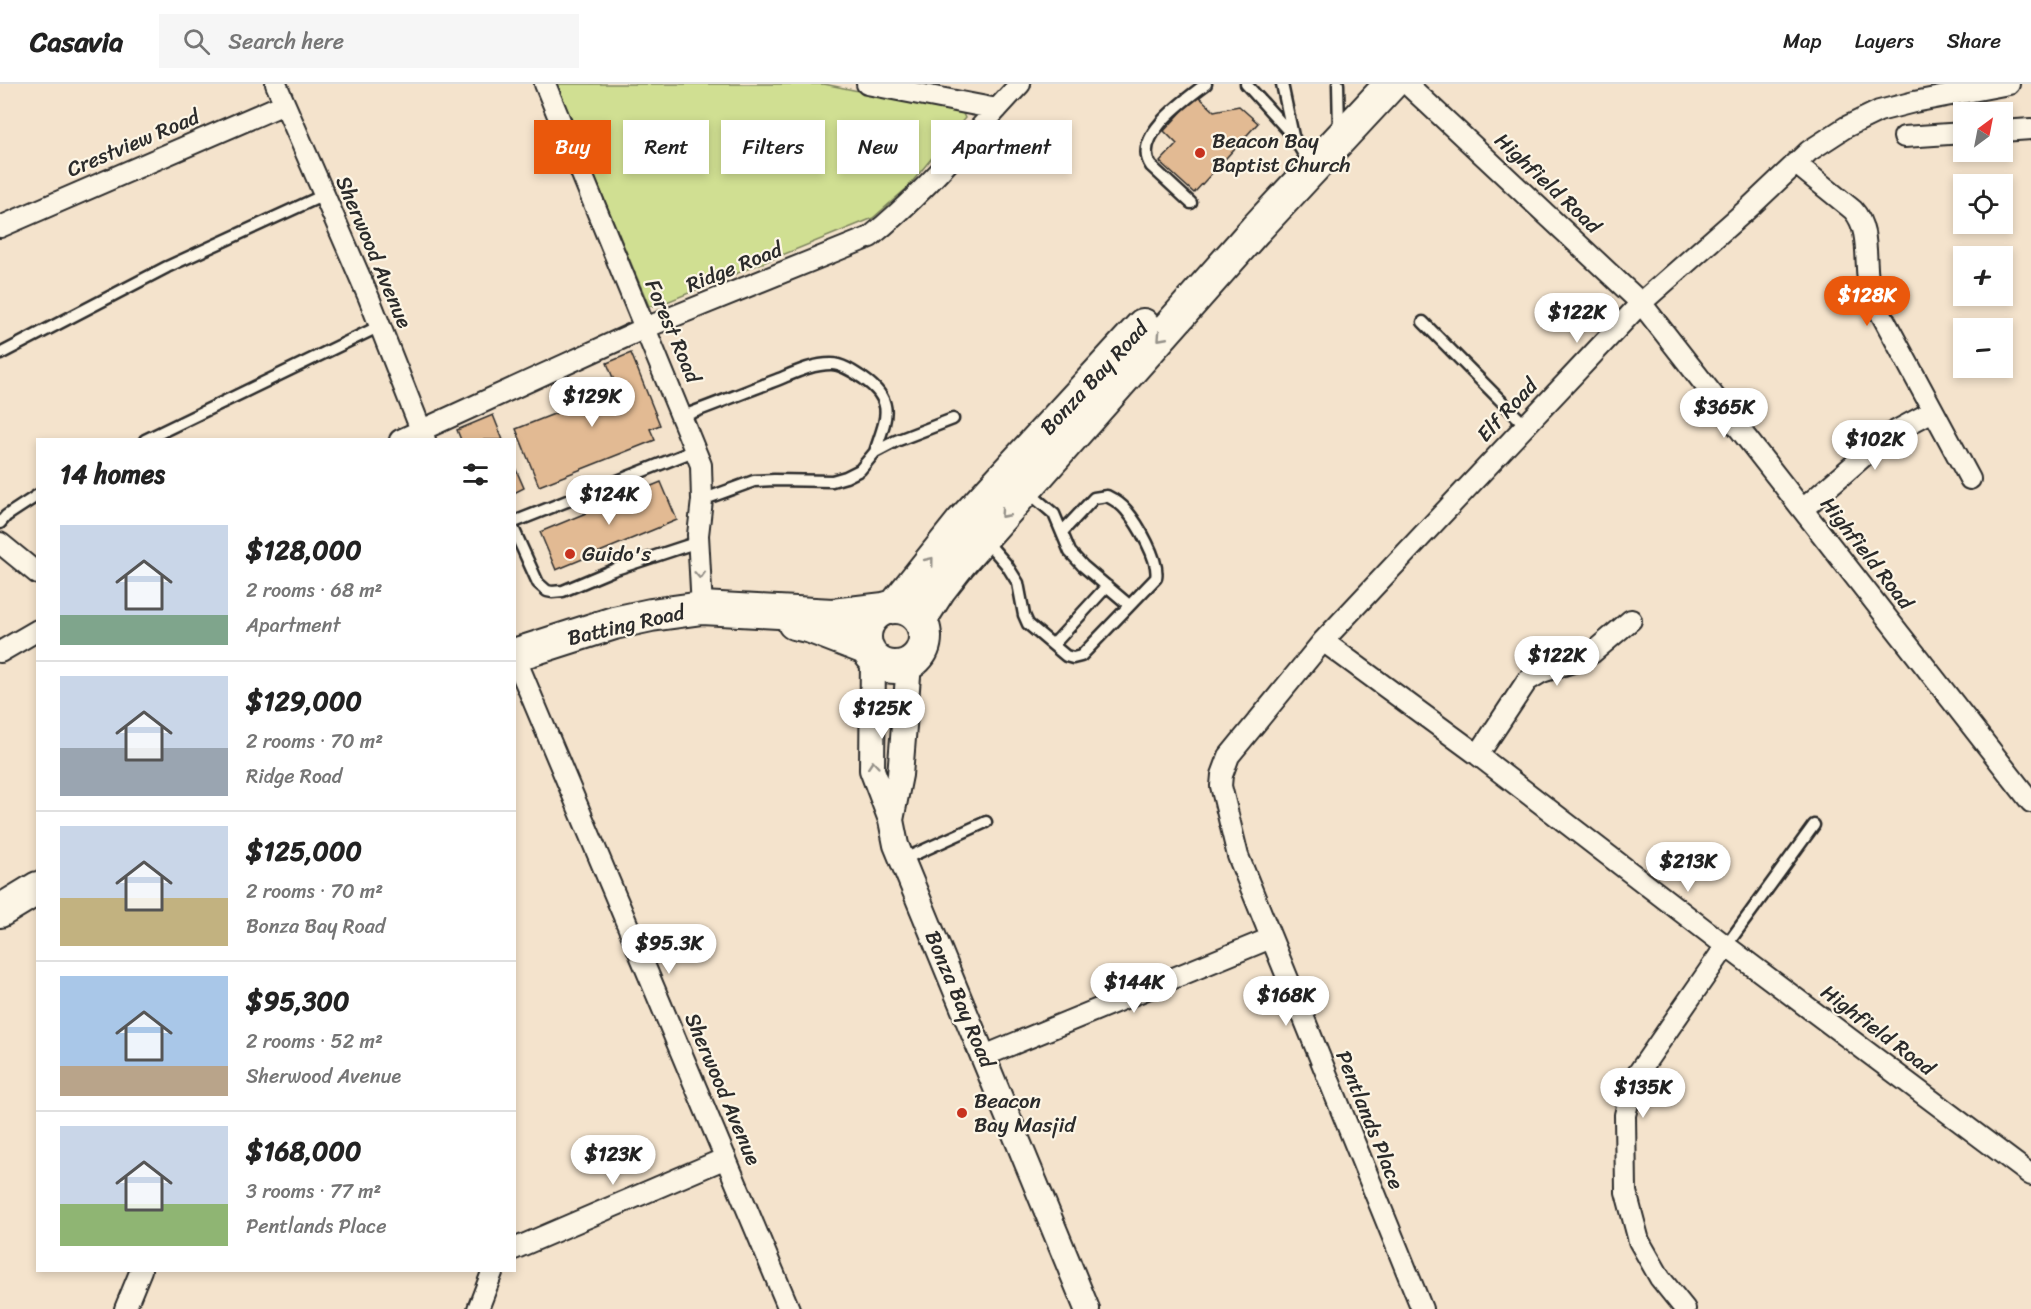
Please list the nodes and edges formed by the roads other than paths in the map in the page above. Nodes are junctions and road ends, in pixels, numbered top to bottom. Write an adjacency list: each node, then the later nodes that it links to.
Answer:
1 (276, 84): 12 (street, Sherwood Avenue)
2 (545, 84): 28 (street, Forest Road)
3 (867, 84): 13 (street)
4 (1020, 84): 13 (street, Ridge Road)
5 (1206, 84): 23 (lane)
6 (1246, 84): 17 (lane)
7 (1282, 84): 17 (lane)
8 (1338, 84): 19 (lane)
9 (1391, 84): 19 (main road, Bonza Bay Road)
10 (1407, 84): 25 (street, Highfield Road)
11 (2009, 84): 20 (street, Elf Road)
12 (284, 104): 22 (street, Sherwood Avenue); 24 (street, Crestview Road)
13 (997, 109): 28 (street, Ridge Road)
14 (2031, 129): 15 (street)
15 (2013, 130)
16 (1953, 134): 18 (street)
17 (1293, 136): 21 (lane)
18 (1904, 138)
19 (1339, 139): 21 (main road, Bonza Bay Road)
20 (1795, 163): 25 (street, Elf Road); 30 (street)
21 (1312, 168): 39 (main road, Bonza Bay Road, one-way to 39); 55 (main road, Bonza Bay Road, one-way to 21)
22 (324, 195): 27 (street, Sherwood Avenue); 29 (lane)
23 (1191, 203)
24 (0, 227)
25 (1641, 303): 33 (street, Elf Road); 42 (street, Highfield Road)
26 (1423, 322): 33 (lane)
27 (380, 326): 34 (street, Sherwood Avenue); 35 (lane)
28 (645, 328): 31 (street, Forest Road); 34 (street, Ridge Road)
29 (0, 354)
30 (1933, 411): 38 (street); 42 (street)
31 (683, 416): 36 (street, Forest Road); 37 (lane)
32 (953, 419): 37 (lane)
33 (1526, 426): 58 (street, Elf Road)
34 (423, 435)
35 (149, 438)
36 (696, 450): 41 (street, Forest Road); 43 (lane)
37 (875, 452): 41 (lane)
38 (1970, 479)
39 (1026, 489): 45 (lane); 47 (main road, Bonza Bay Road, one-way to 47)
40 (36, 496): 44 (lane)
41 (702, 500): 48 (street, Forest Road)
42 (1803, 509): 67 (street, Highfield Road)
43 (516, 521)
44 (0, 523)
45 (1062, 532): 51 (lane); 52 (lane)
46 (516, 534): 48 (lane)
47 (983, 537): 55 (main road, Bonza Bay Road); 59 (lane)
48 (698, 542): 53 (street, Forest Road, one-way to 53)
49 (0, 543): 50 (street)
50 (36, 572)
51 (1107, 586): 52 (lane); 59 (lane)
52 (1129, 605): 59 (lane)
53 (702, 608): 54 (main road, Batting Road); 62 (main road, Batting Road)
54 (741, 610): 55 (main road, Batting Road); 61 (main road, Batting Road)
55 (900, 612): 61 (main road); 64 (main road)
56 (1631, 620): 66 (street)
57 (36, 631): 60 (street)
58 (1323, 641): 65 (street, Elf Road); 66 (street, Highfield Road)
59 (1053, 645)
60 (0, 652)
61 (870, 653): 64 (main road); 68 (street, Bonza Bay Road, one-way to 61)
62 (516, 655)
63 (516, 657): 77 (street, Sherwood Avenue)
64 (909, 664): 68 (street, Bonza Bay Road)
65 (1236, 745): 74 (street, Pentlands Place)
66 (1478, 755): 75 (street, Highfield Road)
67 (2031, 802)
68 (891, 820): 71 (street, Bonza Bay Road)
69 (986, 822): 71 (lane)
70 (1814, 825): 75 (lane)
71 (902, 860): 76 (street, Bonza Bay Road)
72 (36, 889): 73 (main road)
73 (0, 911)
74 (1271, 938): 76 (street); 86 (street, Pentlands Place)
75 (1726, 946): 78 (street, Highfield Road); 87 (street)
76 (984, 1056): 85 (street, Bonza Bay Road)
77 (726, 1158): 79 (street); 84 (street, Sherwood Avenue)
78 (2031, 1175)
79 (516, 1249)
80 (140, 1272): 82 (street)
81 (493, 1272): 83 (street)
82 (125, 1309)
83 (478, 1309)
84 (789, 1309)
85 (1087, 1309)
86 (1422, 1309)
87 (1685, 1309)

